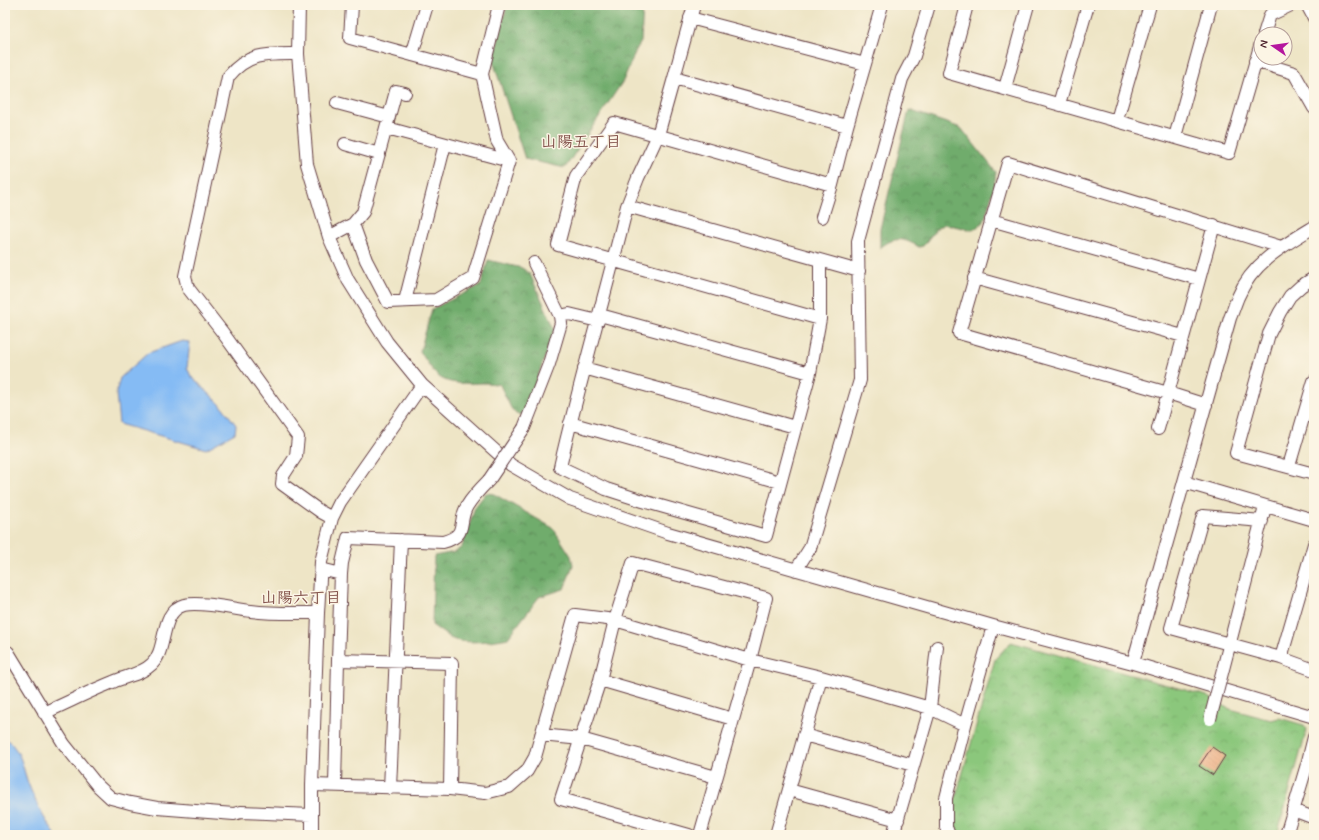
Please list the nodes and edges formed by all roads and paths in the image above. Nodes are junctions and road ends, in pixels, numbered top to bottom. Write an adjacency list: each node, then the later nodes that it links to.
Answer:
1 (299, 5): 19 (street)
2 (352, 5): 20 (street)
3 (427, 5): 20 (street)
4 (499, 5): 24 (street)
5 (694, 5): 16 (street)
6 (929, 5): 52 (street)
7 (967, 5): 26 (street)
8 (1028, 5): 26 (street)
9 (1088, 5): 29 (street)
10 (1150, 5): 31 (street)
11 (1211, 5): 35 (street)
12 (1291, 5): 15 (street)
13 (1307, 5): 17 (street)
14 (879, 6): 21 (street)
15 (1266, 10): 18 (street)
16 (690, 18): 21 (street); 25 (street)
17 (1314, 18)
18 (1265, 26)
19 (298, 54): 47 (street); 75 (street)
20 (412, 55): 24 (street)
21 (865, 64): 33 (street)
22 (1255, 66): 35 (street)
23 (1272, 66): 30 (street)
24 (482, 74): 39 (street)
25 (674, 78): 33 (street); 34 (street)
26 (1005, 88): 29 (street)
27 (405, 93): 32 (street)
28 (337, 103): 32 (street)
29 (1059, 104): 31 (street)
30 (1314, 108)
31 (1117, 120): 35 (street)
32 (388, 122): 37 (street); 38 (street)
33 (847, 126): 40 (street)
34 (658, 135): 40 (street); 41 (street); 50 (street)
35 (1175, 137)
36 (345, 144): 38 (street)
37 (445, 144): 39 (street); 56 (street)
38 (379, 154): 44 (street)
39 (508, 161): 56 (street)
40 (832, 185): 42 (street)
41 (627, 206): 49 (street); 50 (street)
42 (822, 217)
43 (991, 220): 45 (street); 53 (street); 55 (street)
44 (353, 224): 47 (street); 56 (street)
45 (1214, 225): 48 (street); 55 (street)
46 (1314, 227): 48 (street)
47 (329, 237): 64 (street)
48 (1281, 246): 66 (street)
49 (820, 260): 52 (street); 59 (street)
50 (614, 261): 58 (street); 59 (street)
51 (534, 263): 57 (street)
52 (859, 271): 81 (street)
53 (974, 278): 60 (street); 65 (street)
54 (1314, 278): 70 (street)
55 (1199, 279): 60 (street)
56 (405, 301)
57 (560, 316): 58 (street); 78 (street, bridge)
58 (599, 318): 61 (street); 62 (street)
59 (820, 319): 62 (street)
60 (1183, 336): 65 (street)
61 (584, 368): 67 (street); 68 (street)
62 (810, 373): 68 (street)
63 (1314, 381): 70 (street)
64 (422, 385): 75 (street); 81 (street)
65 (1168, 393): 66 (street); 69 (street)
66 (1206, 405): 73 (street)
67 (570, 423): 72 (street); 72 (street)
68 (796, 427): 72 (street)
69 (1158, 429)
70 (1290, 466): 71 (street)
71 (1314, 474)
72 (780, 482)
73 (1184, 482): 74 (street); 93 (street)
74 (1265, 506): 76 (street); 77 (street)
75 (332, 518): 80 (street)
76 (1314, 520)
77 (1262, 521): 87 (street); 87 (street)
78 (401, 540): 82 (street); 92 (street)
79 (1314, 544): 89 (street)
80 (321, 569): 82 (street); 83 (street)
81 (796, 570): 85 (street)
82 (341, 574): 90 (street)
83 (318, 613): 98 (street); 109 (street)
84 (615, 620): 91 (street); 91 (street); 96 (street); 104 (street)
85 (993, 626): 93 (street); 102 (street)
86 (937, 647): 97 (street)
87 (1228, 647): 89 (street); 101 (street, bridge)
88 (8, 652): 98 (street)
89 (1281, 658): 94 (street)
90 (338, 660): 92 (street); 110 (street)
91 (750, 660): 95 (street); 100 (street)
92 (396, 662): 111 (street); 112 (street)
93 (1133, 663): 99 (street)
94 (1314, 670)
95 (820, 677): 97 (street); 103 (street)
96 (600, 680): 100 (street); 106 (street)
97 (930, 708): 102 (street); 107 (street)
98 (44, 713): 115 (street)
99 (1314, 717)
100 (733, 719): 108 (street)
101 (1210, 719)
102 (965, 725): 123 (street)
103 (804, 734): 107 (street); 113 (street)
104 (541, 735): 106 (street); 112 (street)
105 (1314, 737): 114 (street)
106 (580, 739): 108 (street); 119 (street)
107 (914, 765): 117 (street)
108 (716, 777): 120 (street)
109 (312, 785): 110 (street); 115 (street)
110 (335, 786): 111 (street)
111 (390, 788): 112 (street)
112 (450, 789)
113 (788, 790): 117 (street); 121 (street)
114 (1293, 810): 116 (street); 124 (street)
115 (312, 815): 118 (street)
116 (1314, 818)
117 (898, 820): 122 (street)
118 (312, 835)
119 (689, 835)
120 (700, 835)
121 (776, 835)
122 (893, 835)
123 (949, 835)
124 (1286, 835)

